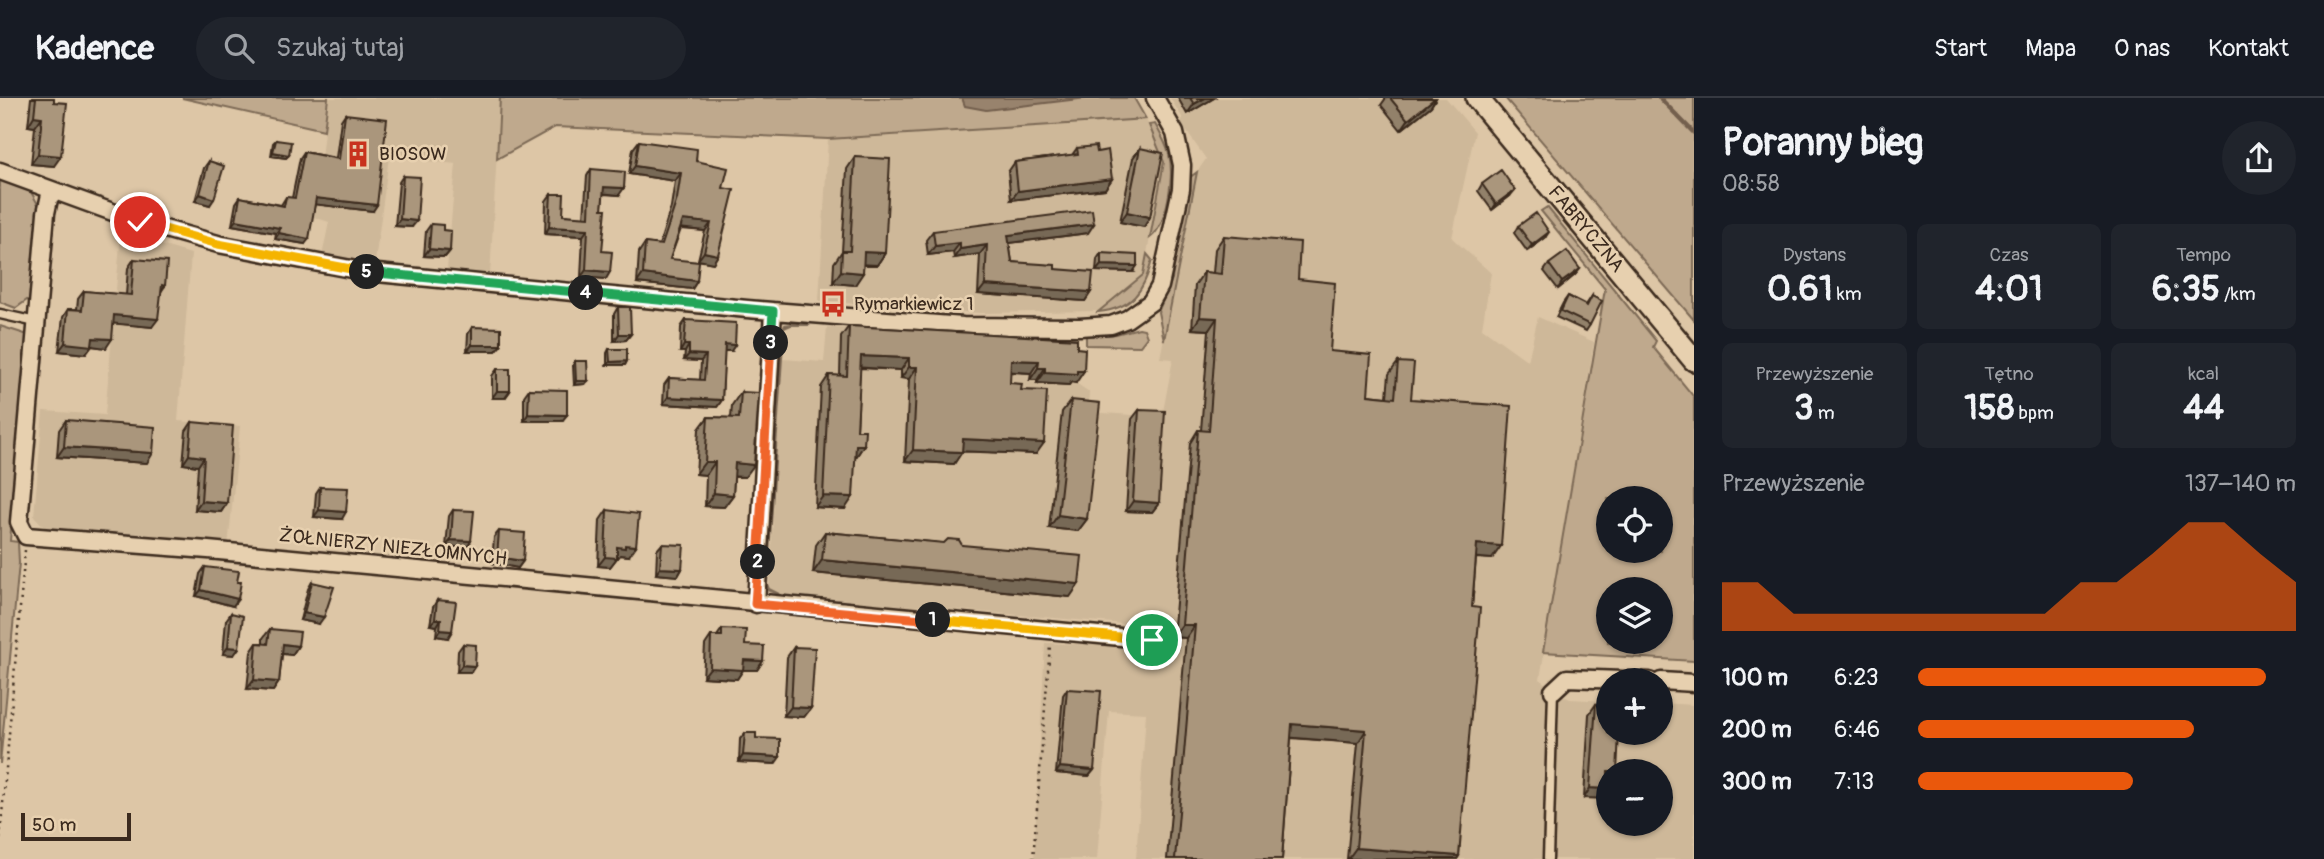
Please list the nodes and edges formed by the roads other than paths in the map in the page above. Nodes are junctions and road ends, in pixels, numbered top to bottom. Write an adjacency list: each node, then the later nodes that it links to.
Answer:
1 (1155, 98): 5 (street)
2 (1478, 98): 8 (street, FABRYCZNA)
3 (0, 171): 4 (street)
4 (51, 190): 5 (street); 7 (street)
5 (773, 311): 9 (street)
6 (0, 314): 7 (lane)
7 (36, 322): 9 (street, ŻOŁNIERZY NIEZŁOMNYCH)
8 (1694, 360)
9 (755, 604): 10 (street, ŻOŁNIERZY NIEZŁOMNYCH)
10 (1152, 640)
11 (1596, 679): 14 (street)
12 (1673, 682): 13 (street)
13 (1694, 683)
14 (1553, 691): 15 (lane)
15 (1548, 859)

